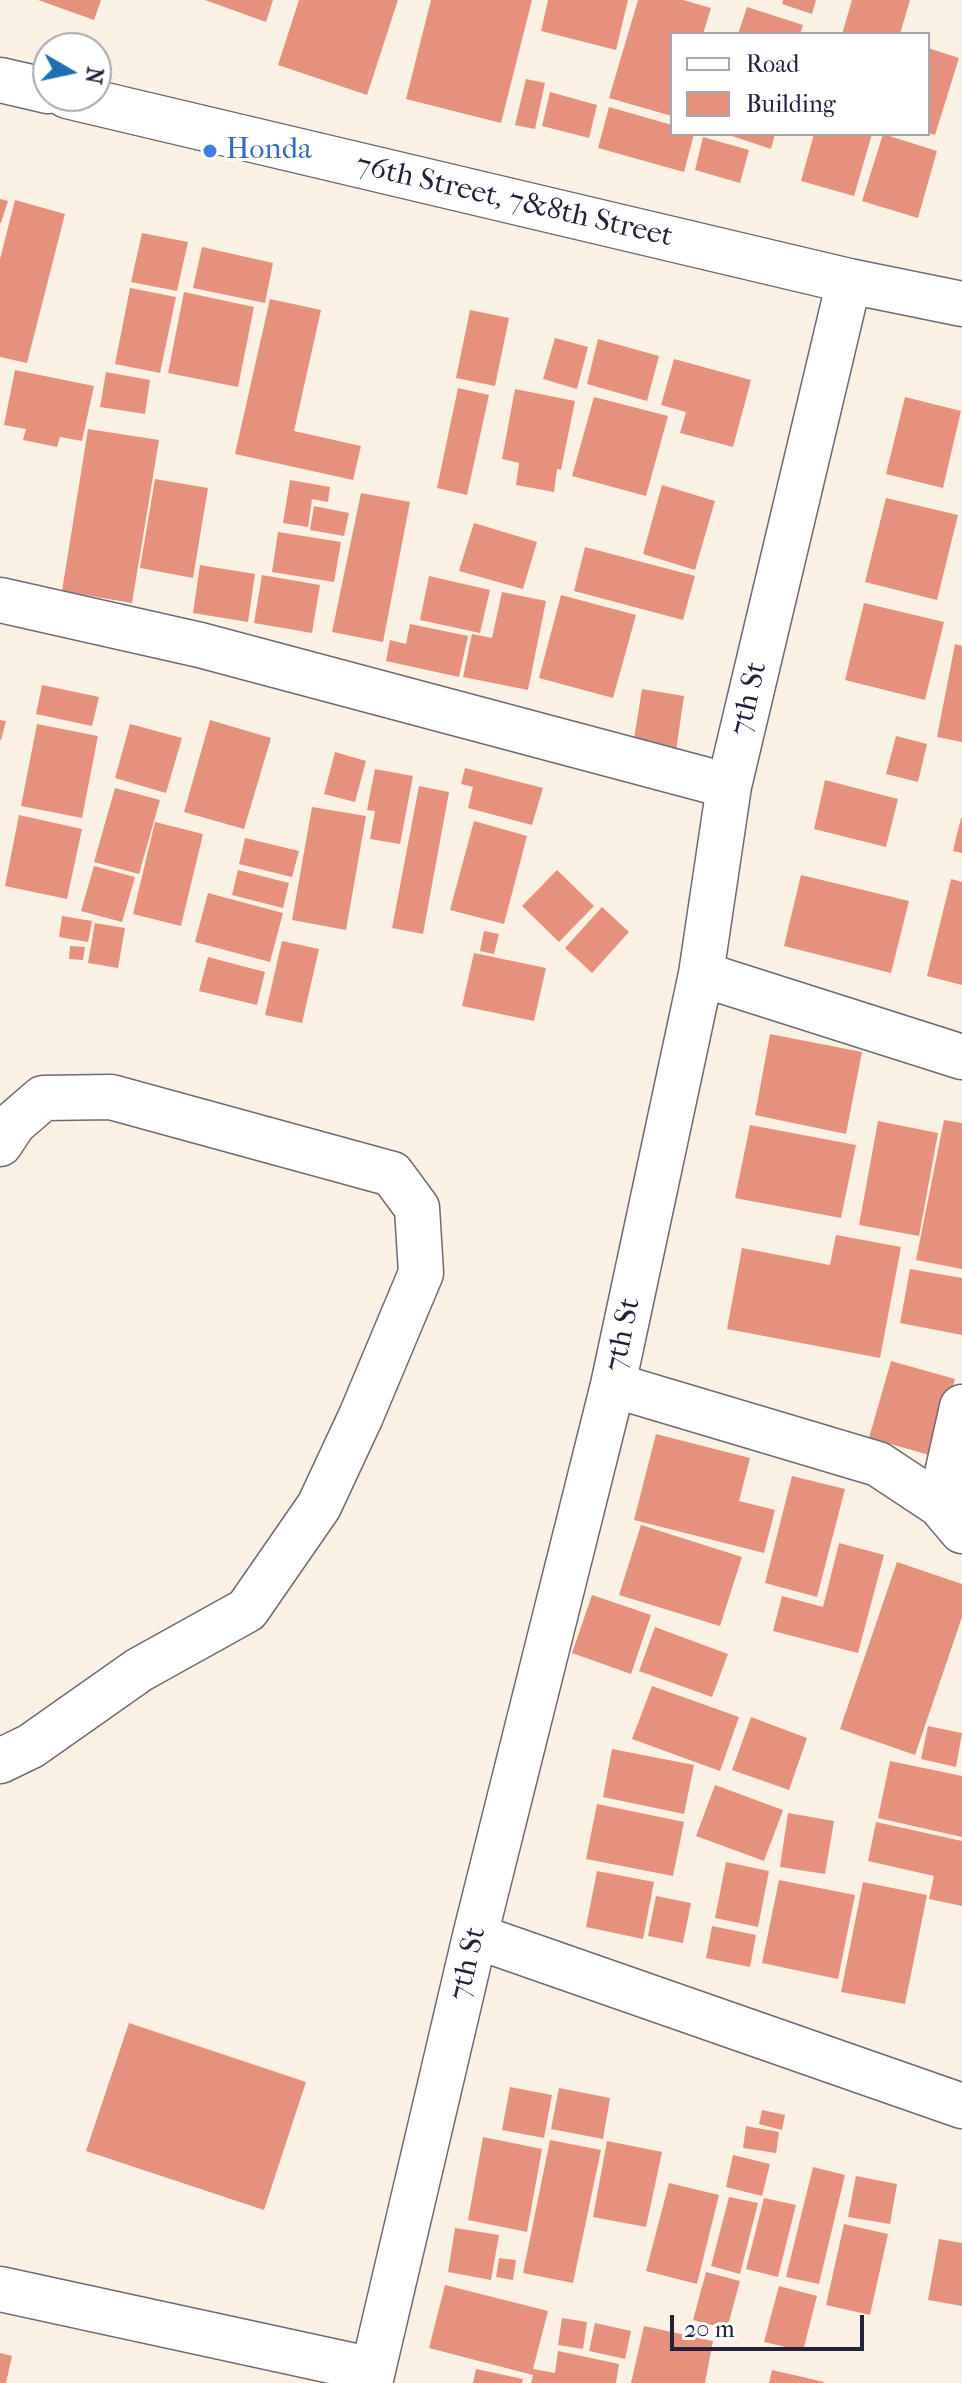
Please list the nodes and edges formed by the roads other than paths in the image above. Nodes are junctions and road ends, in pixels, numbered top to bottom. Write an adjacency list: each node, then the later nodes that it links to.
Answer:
1 (0, 80): 2 (street)
2 (32, 87)
3 (112, 107): 4 (street, 76th Street, 7&8th Street)
4 (849, 281): 5 (street, 76th Street, 7&8th Street); 7 (street, 7th St)
5 (962, 304)
6 (0, 600): 7 (street)
7 (729, 786): 8 (street, 7th St)
8 (701, 974): 9 (street); 11 (street, 7th St)
9 (962, 1057)
10 (0, 1144): 14 (street)
11 (613, 1385): 13 (street); 15 (street, 7th St)
12 (962, 1407): 13 (street)
13 (951, 1518)
14 (0, 1761)
15 (475, 1936): 16 (street); 18 (street, 7th St)
16 (962, 2106)
17 (0, 2289): 18 (street)
18 (371, 2376)

